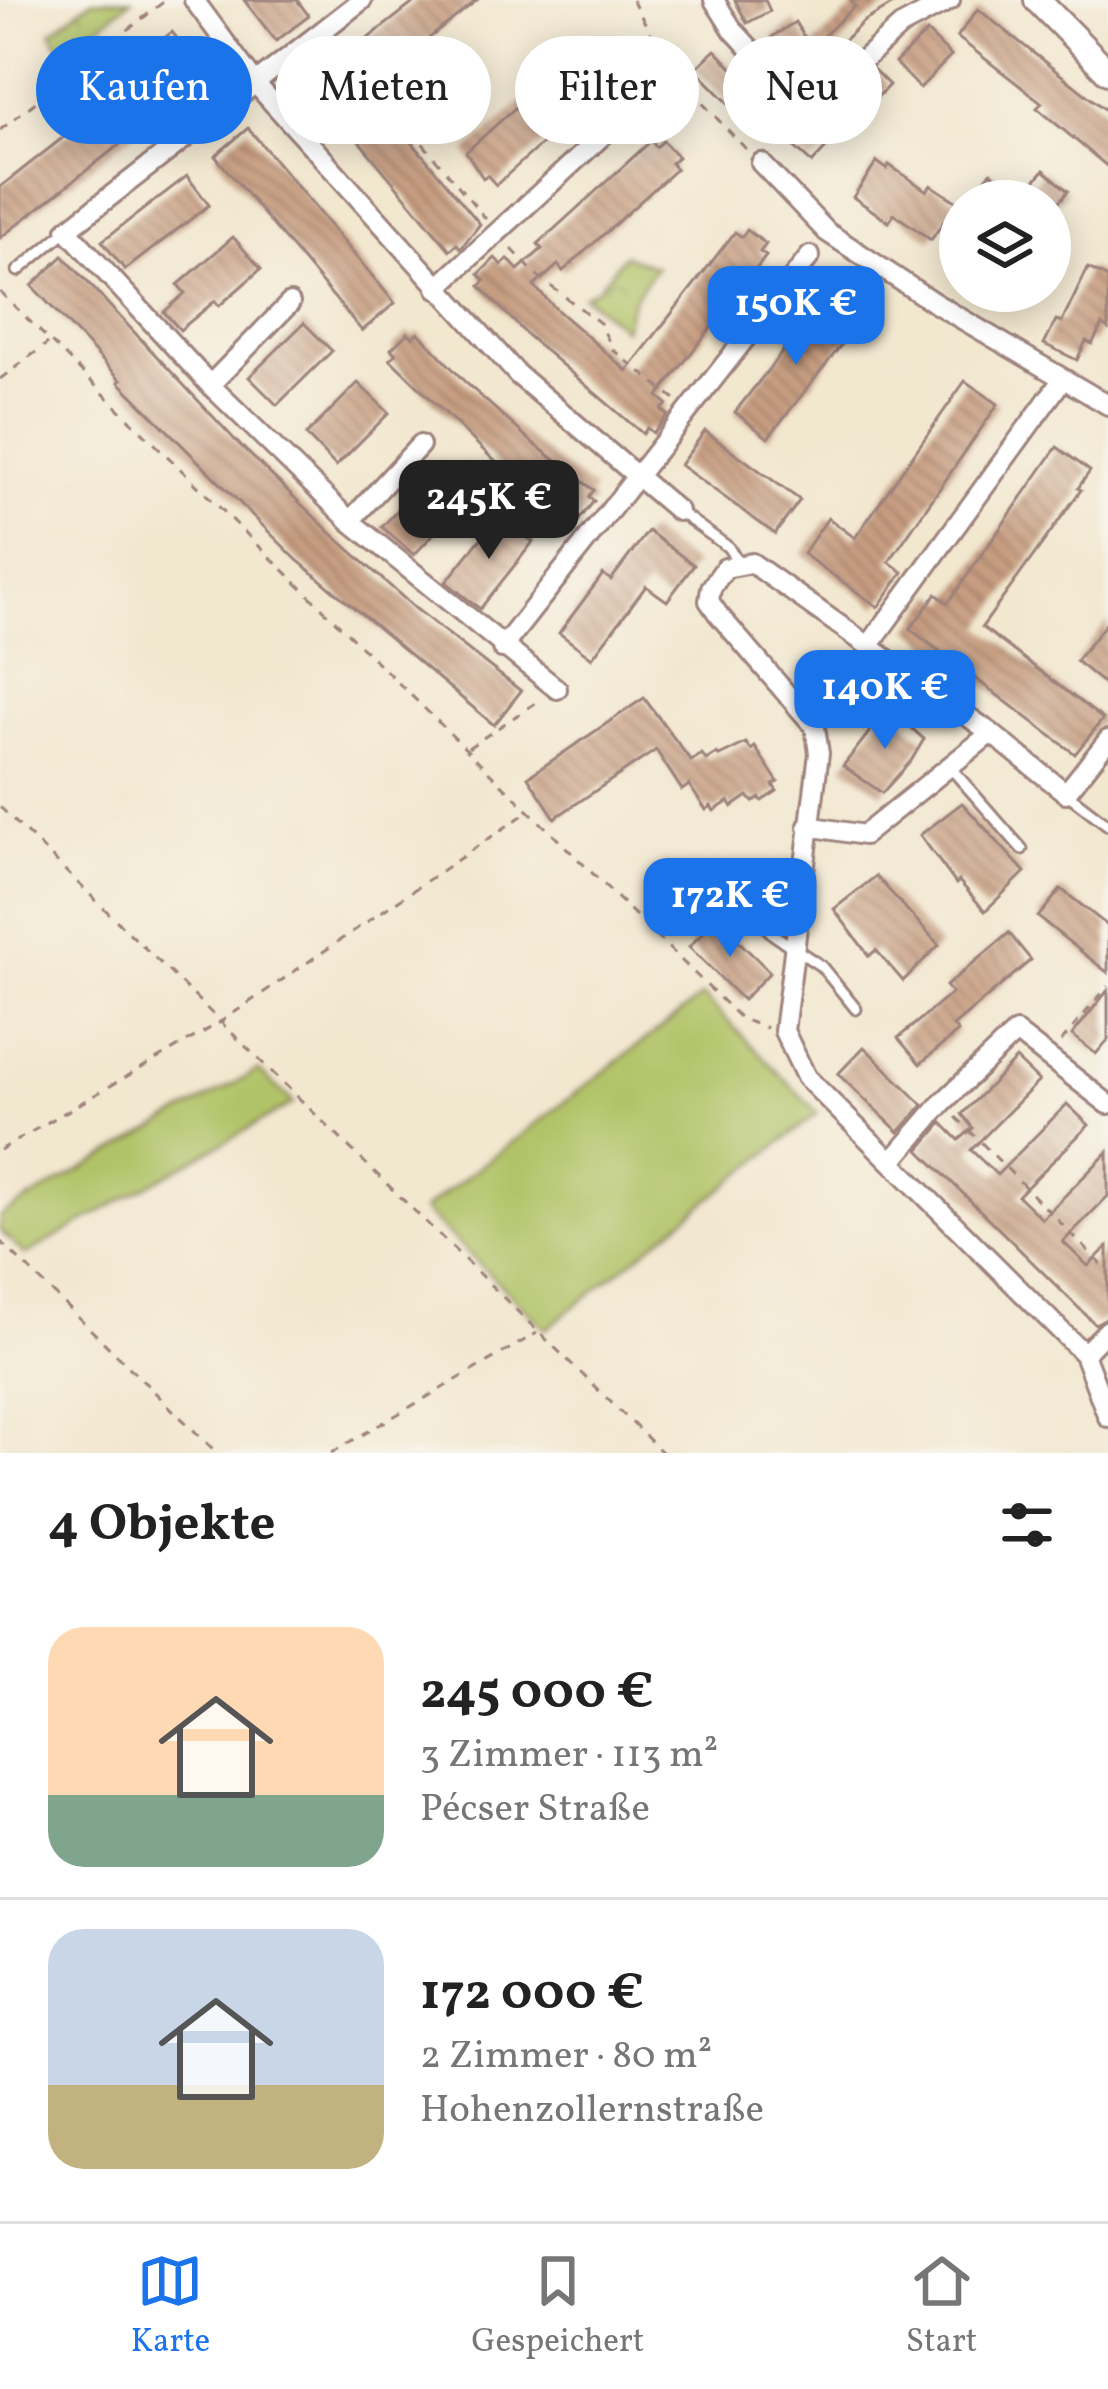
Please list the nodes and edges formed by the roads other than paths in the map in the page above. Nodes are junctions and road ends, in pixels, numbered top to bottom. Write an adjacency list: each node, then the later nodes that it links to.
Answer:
1 (194, 0): 7 (street)
2 (362, 0): 7 (street)
3 (714, 0): 4 (street)
4 (950, 0)
5 (1037, 0): 6 (street)
6 (1108, 72)
7 (255, 83): 10 (street); 13 (street)
8 (594, 144): 13 (street)
9 (761, 163): 15 (street)
10 (67, 230): 12 (lane); 16 (street)
11 (810, 256): 19 (street)
12 (18, 271)
13 (437, 288): 19 (street)
14 (290, 303): 16 (street)
15 (1062, 380): 17 (street); 23 (street)
16 (210, 385): 21 (street)
17 (1108, 405)
18 (420, 445): 21 (street)
19 (638, 480): 20 (street); 24 (street)
20 (679, 511): 22 (lane)
21 (350, 521): 24 (street)
22 (740, 565): 23 (street); 27 (street)
23 (870, 644): 28 (street)
24 (502, 648): 26 (street)
25 (842, 665): 27 (lane)
26 (557, 689)
27 (805, 714): 33 (street)
28 (991, 733): 30 (street); 31 (street)
29 (1108, 740): 31 (street)
30 (949, 766): 33 (street); 34 (lane)
31 (1066, 793): 32 (lane)
32 (1108, 825)
33 (808, 826): 36 (street)
34 (1022, 849)
35 (739, 900): 36 (lane)
36 (794, 945): 37 (lane); 39 (street)
37 (856, 1009)
38 (1108, 1104): 39 (street)
39 (892, 1161): 41 (street)
40 (1108, 1330): 41 (street)
41 (1084, 1354): 42 (street)
42 (1108, 1417)

